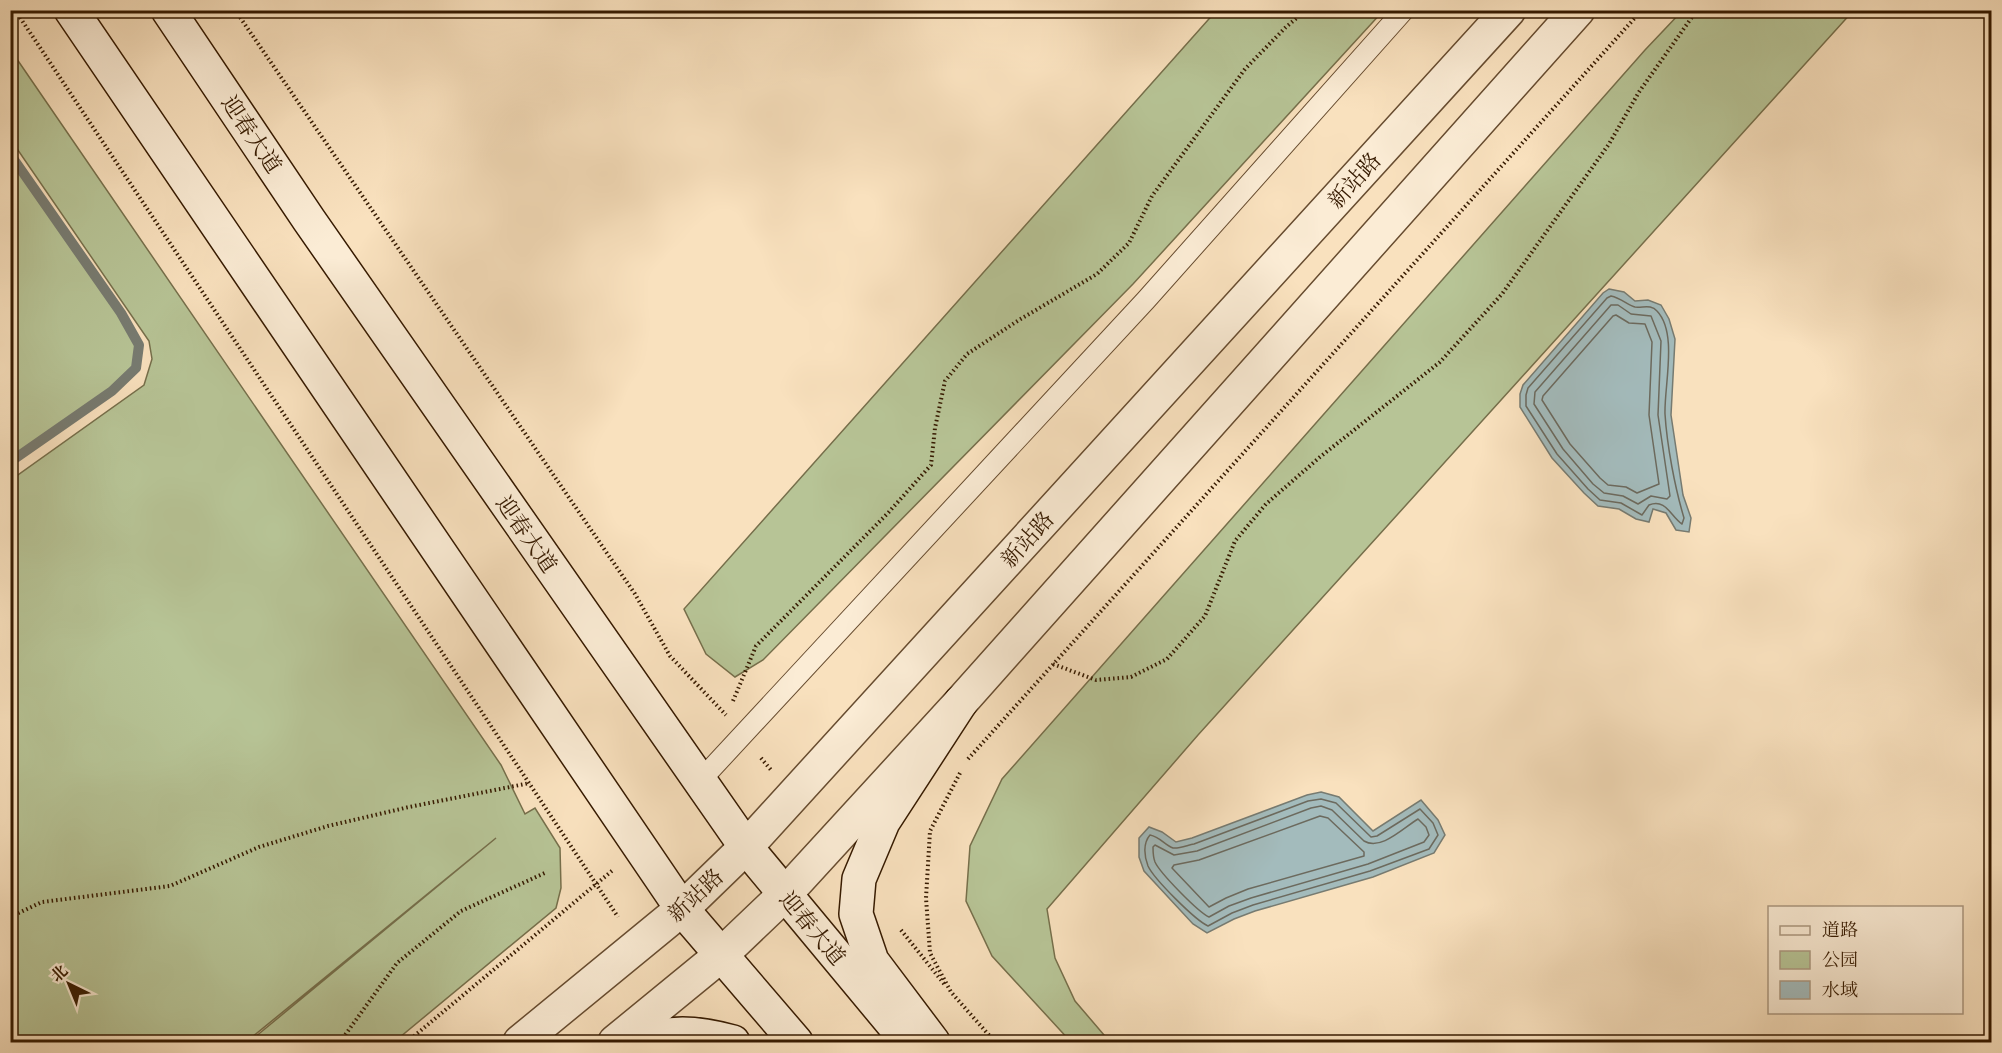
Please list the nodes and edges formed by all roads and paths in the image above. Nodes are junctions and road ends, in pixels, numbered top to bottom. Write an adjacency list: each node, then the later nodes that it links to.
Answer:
1 (15, 10): 16 (path)
2 (71, 10): 23 (main road)
3 (168, 10): 15 (main road, 迎春大道)
4 (235, 10): 13 (path)
5 (1306, 10): 13 (path)
6 (1404, 10): 14 (lane)
7 (1509, 10): 17 (main road, 新站路)
8 (1578, 10): 12 (main road)
9 (1642, 10): 11 (path)
10 (1697, 10): 11 (path)
11 (1053, 664): 28 (path)
12 (961, 702): 22 (main road); 37 (main road)
13 (727, 716): 14 (path)
14 (743, 735): 15 (lane); 17 (path)
15 (699, 782): 18 (main road, 迎春大道)
16 (530, 783): 21 (path); 24 (path)
17 (792, 797): 18 (main road, 新站路)
18 (746, 847): 22 (main road, 迎春大道); 23 (main road, 新站路)
19 (622, 863): 21 (path)
20 (547, 872): 29 (path)
21 (596, 884): 26 (path); 30 (path)
22 (784, 894): 27 (main road); 36 (main road, 迎春大道)
23 (682, 909): 26 (main road, 新站路); 27 (main road)
24 (10, 916)
25 (900, 929): 28 (path)
26 (636, 946): 31 (main road, 新站路)
27 (720, 956): 32 (main road); 35 (main road)
28 (951, 992): 38 (path)
29 (340, 1042)
30 (407, 1042)
31 (520, 1042)
32 (615, 1042)
33 (647, 1042): 34 (main road)
34 (733, 1042)
35 (796, 1042)
36 (908, 1042)
37 (933, 1042)
38 (995, 1042)

